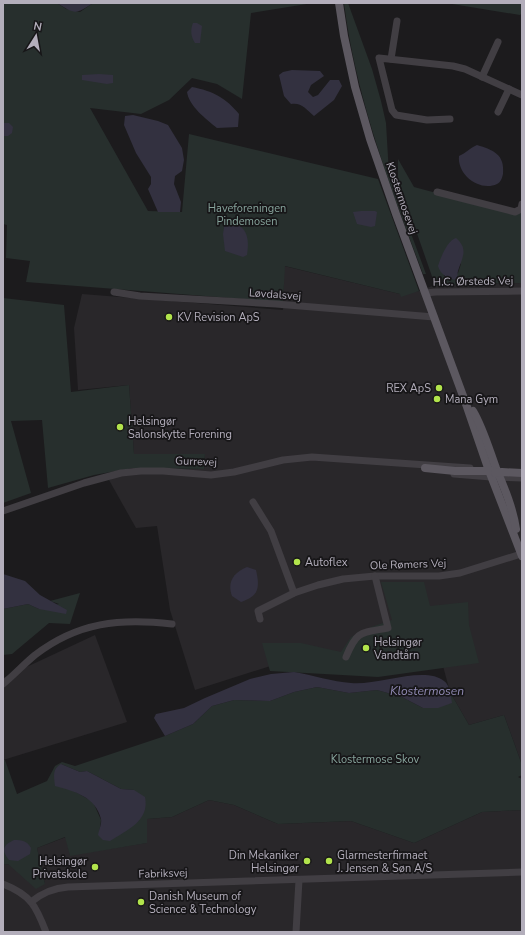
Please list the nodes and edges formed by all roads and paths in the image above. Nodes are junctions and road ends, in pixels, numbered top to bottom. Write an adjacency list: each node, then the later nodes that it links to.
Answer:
1 (339, 3): 14 (main road, Klostermosevej)
2 (397, 22): 4 (street)
3 (498, 42): 5 (street)
4 (392, 59): 5 (street); 9 (street)
5 (482, 77): 6 (street)
6 (509, 89): 7 (street); 8 (street)
7 (522, 96)
8 (498, 112)
9 (450, 119)
10 (436, 192): 11 (street)
11 (522, 204)
12 (522, 291): 14 (street, H.C. Ørsteds Vej)
13 (114, 292): 15 (street, Løvdalsvej)
14 (425, 293): 15 (main road, Klostermosevej)
15 (434, 317): 16 (main road, Klostermosevej)
16 (463, 395): 20 (main road, Klostermosevej); 20 (main road, Klostermosevej)
17 (393, 462): 18 (street, Gurrevej); 20 (street, Gurrevej); 24 (street, Gurrevej)
18 (425, 468): 20 (main road)
19 (522, 470): 20 (street, Gurrevej)
20 (494, 472): 21 (main road); 22 (street, Gurrevej); 25 (main road, Klostermosevej); 25 (main road, Klostermosevej)
21 (522, 473)
22 (522, 478)
23 (252, 502): 28 (street)
24 (3, 511)
25 (517, 542): 26 (main road, Klostermosevej)
26 (522, 555): 27 (street, Ole Rømers Vej)
27 (375, 576): 28 (street, Ole Rømers Vej); 31 (street)
28 (294, 593): 29 (street, Ole Rømers Vej)
29 (260, 619)
30 (172, 624): 32 (street)
31 (346, 657)
32 (3, 684)
33 (522, 872): 34 (street, Fabriksvej)
34 (299, 880): 36 (street, Fabriksvej); 38 (street)
35 (3, 884): 36 (street)
36 (31, 902): 37 (street)
37 (46, 932)
38 (296, 932)

